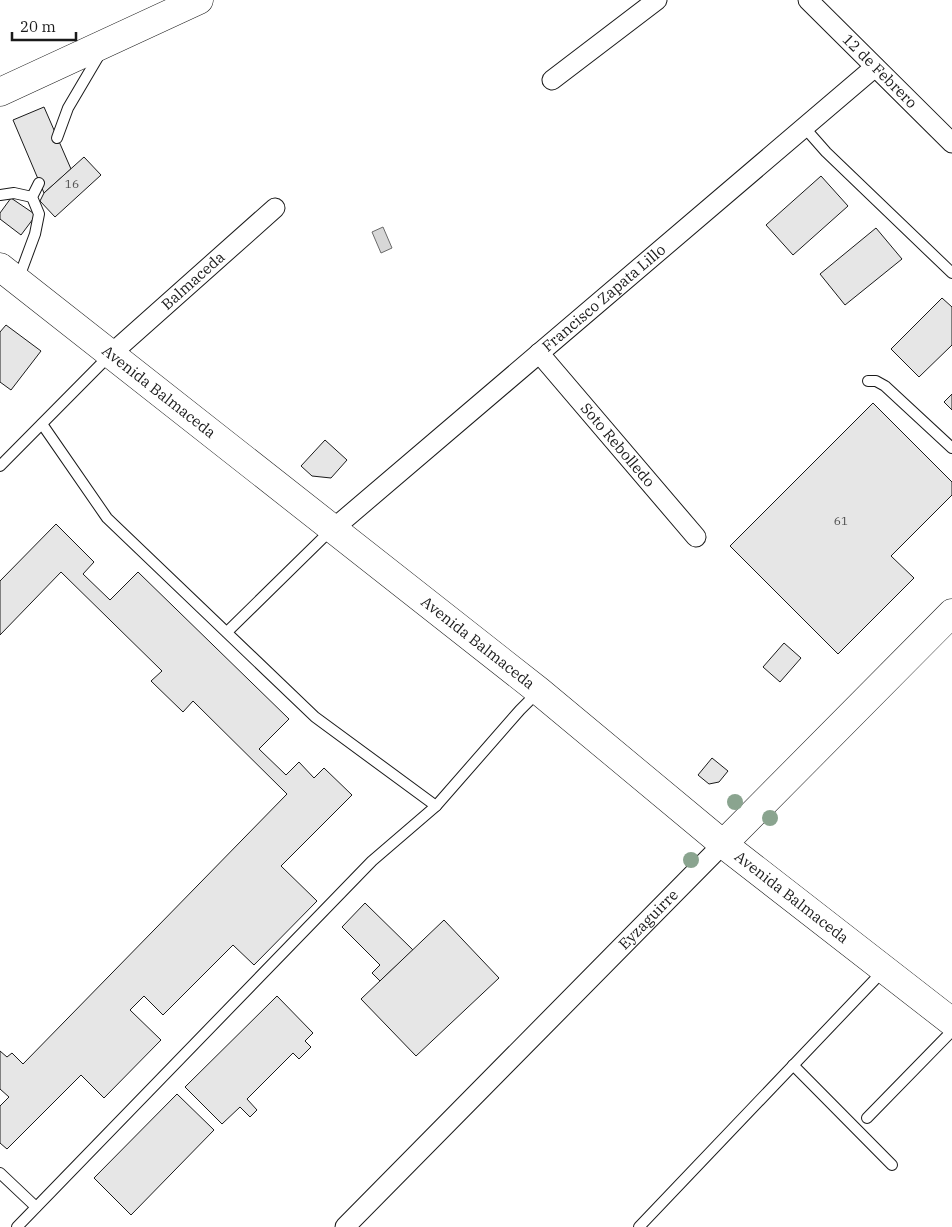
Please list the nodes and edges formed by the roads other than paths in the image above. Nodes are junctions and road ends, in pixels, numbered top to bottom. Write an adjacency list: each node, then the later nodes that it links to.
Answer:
1 (199, 0): 4 (main road)
2 (657, 0): 6 (street)
3 (808, 0): 5 (street, 12 de Febrero)
4 (106, 43): 7 (main road); 9 (lane)
5 (876, 67): 8 (street, Francisco Zapata Lillo); 10 (street, 12 de Febrero)
6 (552, 80)
7 (0, 92)
8 (804, 127): 15 (lane); 17 (street, Francisco Zapata Lillo)
9 (58, 138)
10 (952, 144)
11 (39, 183): 13 (lane)
12 (0, 196): 13 (lane)
13 (32, 197): 16 (lane)
14 (275, 208): 18 (street, Balmaceda)
15 (952, 273)
16 (9, 274): 18 (main road, Avenida Balmaceda)
17 (539, 353): 23 (street, Francisco Zapata Lillo); 24 (street, Soto Rebolledo)
18 (111, 354): 20 (lane); 23 (main road, Avenida Balmaceda)
19 (868, 381): 21 (lane)
20 (42, 424): 22 (lane); 26 (lane)
21 (952, 448)
22 (0, 466)
23 (333, 529): 26 (lane); 27 (main road, Avenida Balmaceda)
24 (696, 538)
25 (952, 613): 29 (main road, Eyzaguirre)
26 (227, 632): 28 (lane)
27 (539, 691): 28 (lane); 29 (main road, Avenida Balmaceda)
28 (436, 806): 37 (lane)
29 (723, 844): 30 (main road, Avenida Balmaceda); 39 (street, Eyzaguirre)
30 (884, 969): 31 (main road, Avenida Balmaceda); 33 (lane)
31 (952, 1022)
32 (952, 1031): 34 (lane)
33 (792, 1066): 35 (lane); 40 (lane)
34 (867, 1118)
35 (892, 1165)
36 (0, 1173): 37 (lane)
37 (36, 1207): 38 (lane)
38 (17, 1227)
39 (345, 1227)
40 (639, 1227)

